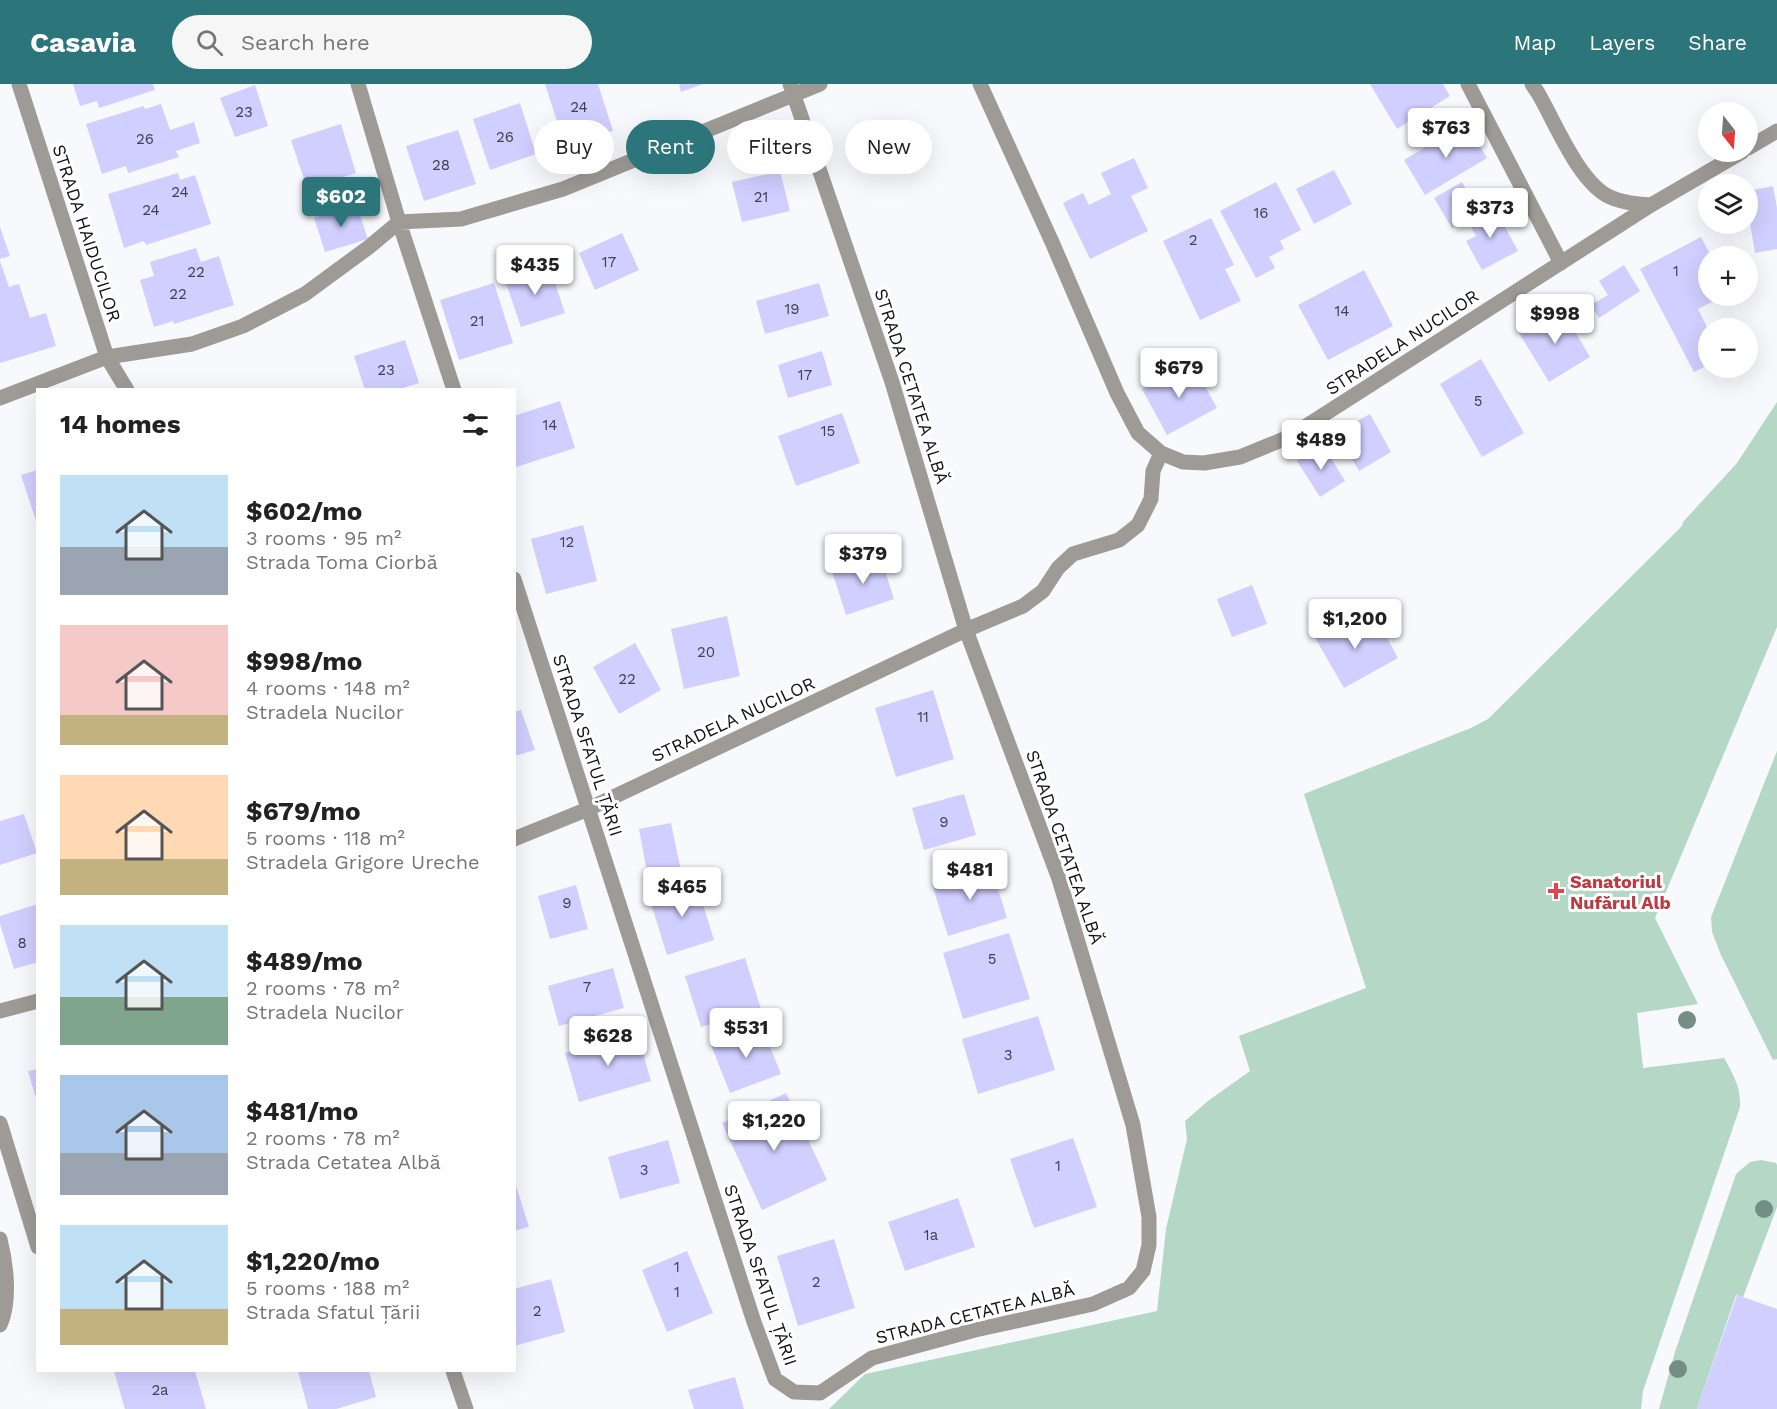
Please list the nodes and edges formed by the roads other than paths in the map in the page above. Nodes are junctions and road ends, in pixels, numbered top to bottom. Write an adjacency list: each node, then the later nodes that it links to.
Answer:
1 (19, 84): 14 (street, STRADA HAIDUCILOR)
2 (358, 84): 12 (street)
3 (820, 84): 7 (street)
4 (980, 84): 18 (street)
5 (1468, 84): 13 (street)
6 (1532, 84): 11 (street)
7 (792, 90): 12 (street); 20 (street, STRADA CETATEA ALBĂ)
8 (1777, 131): 9 (street)
9 (1758, 142)
10 (1725, 162): 11 (street, STRADELA NUCILOR)
11 (1652, 205): 13 (street, STRADELA NUCILOR)
12 (399, 222): 14 (street); 16 (street)
13 (1561, 263): 18 (street, STRADELA NUCILOR)
14 (106, 357): 15 (street, STRADA HAIDUCILOR); 17 (street)
15 (126, 388)
16 (453, 388)
17 (0, 398)
18 (1161, 453): 20 (street, STRADELA NUCILOR)
19 (516, 585): 21 (street, STRADA SFATUL ȚĂRII)
20 (966, 630): 21 (street, STRADELA NUCILOR); 30 (street, STRADA CETATEA ALBĂ)
21 (588, 808): 22 (street, STRADELA NUCILOR); 30 (street, STRADA SFATUL ȚĂRII)
22 (516, 838)
23 (36, 1002): 24 (street)
24 (0, 1011)
25 (0, 1123): 27 (street)
26 (0, 1239): 28 (street)
27 (36, 1240)
28 (0, 1324)
29 (453, 1372): 31 (street)
30 (794, 1392)
31 (466, 1409)

